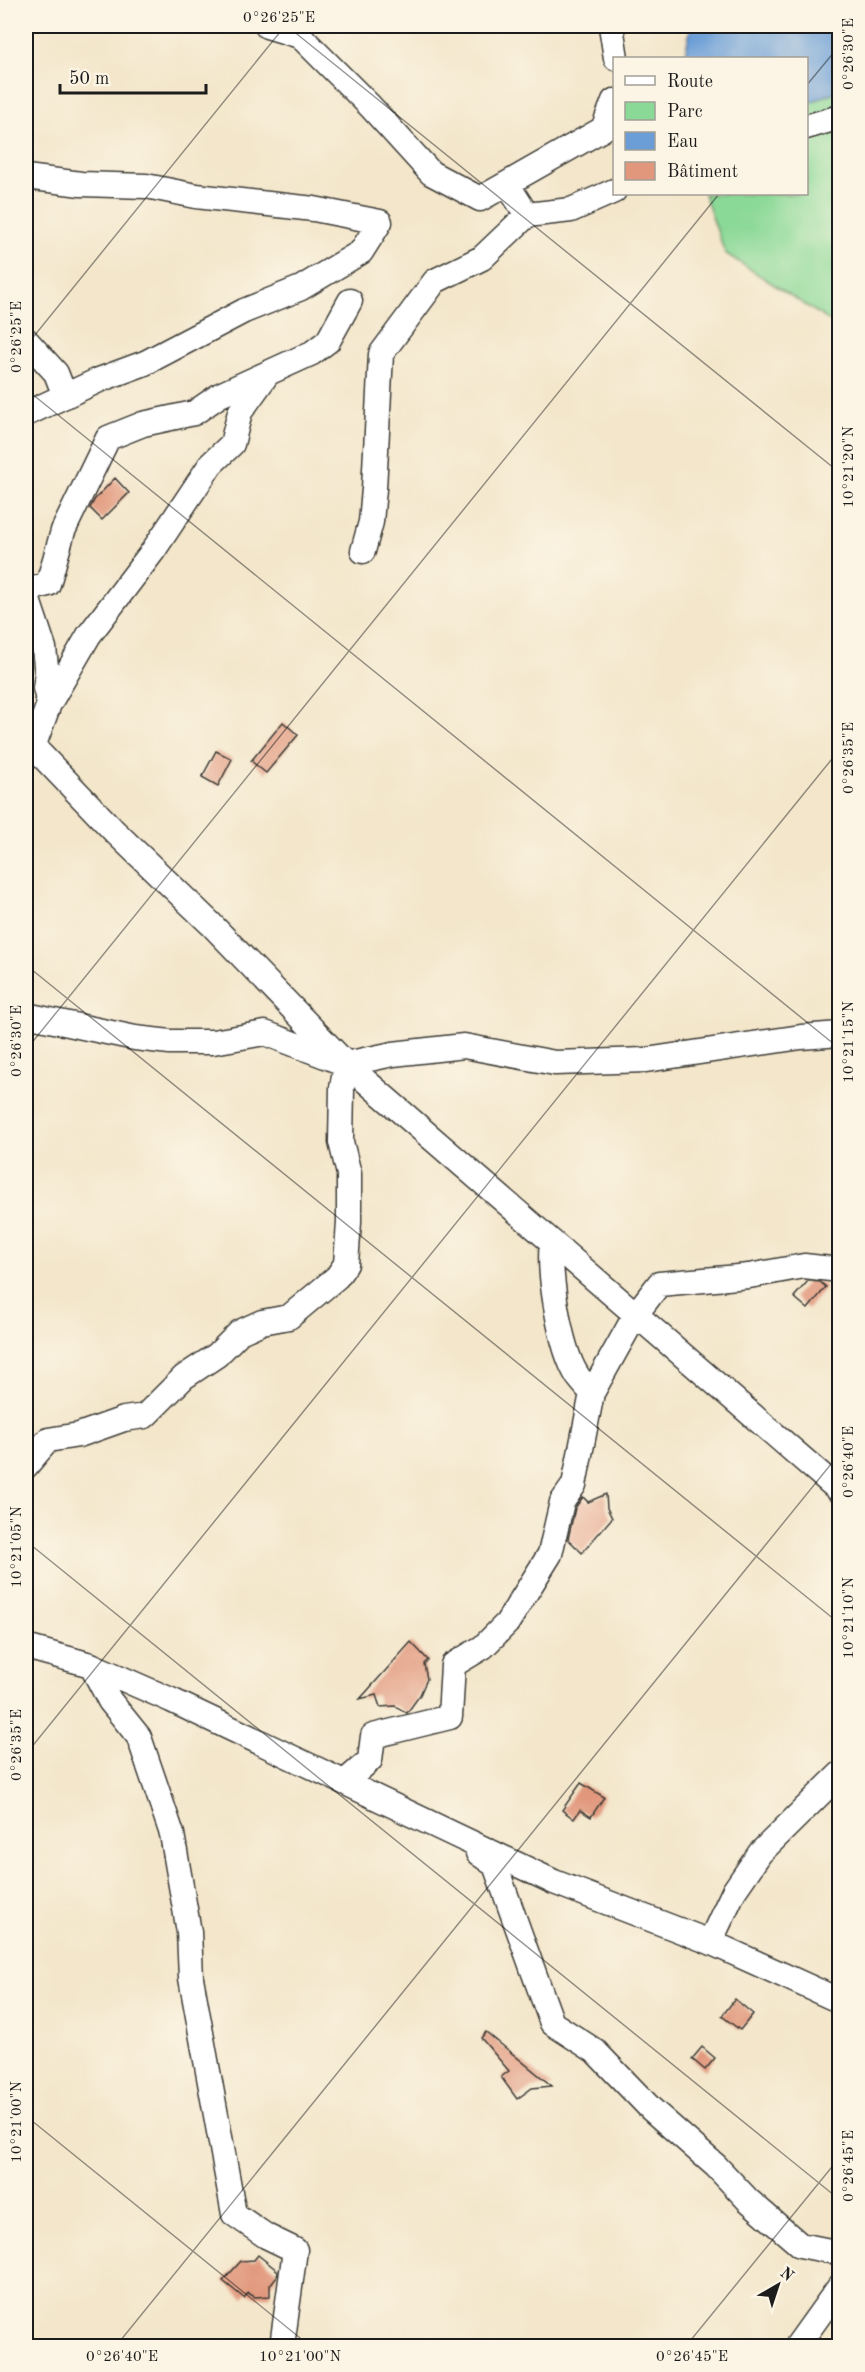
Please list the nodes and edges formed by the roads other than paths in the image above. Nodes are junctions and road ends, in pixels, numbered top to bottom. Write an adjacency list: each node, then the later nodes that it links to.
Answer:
1 (267, 26): 8 (street)
2 (611, 26): 3 (street)
3 (616, 57)
4 (613, 106): 8 (street)
5 (840, 117): 6 (street)
6 (808, 127)
7 (26, 177): 14 (street)
8 (507, 184): 10 (street)
9 (613, 192): 10 (street)
10 (527, 215): 16 (street)
11 (350, 302): 13 (street)
12 (26, 340): 14 (street)
13 (268, 373): 17 (street); 18 (street)
14 (65, 396): 15 (street)
15 (26, 414)
16 (363, 551)
17 (26, 592): 18 (street)
18 (49, 704): 19 (street)
19 (28, 747): 22 (street)
20 (26, 1015): 22 (street)
21 (840, 1034): 22 (street)
22 (346, 1064): 23 (street); 27 (street)
23 (552, 1242): 25 (street); 26 (street)
24 (840, 1270): 25 (street)
25 (636, 1314): 26 (street); 28 (street)
26 (592, 1393): 32 (street)
27 (26, 1466)
28 (840, 1491)
29 (26, 1647): 30 (street)
30 (91, 1665): 32 (street); 38 (street)
31 (840, 1774): 34 (street)
32 (345, 1782): 33 (street)
33 (456, 1837): 34 (street); 36 (street)
34 (710, 1942): 35 (street)
35 (840, 2001)
36 (840, 2253)
37 (840, 2286): 39 (street)
38 (282, 2346)
39 (797, 2346)

